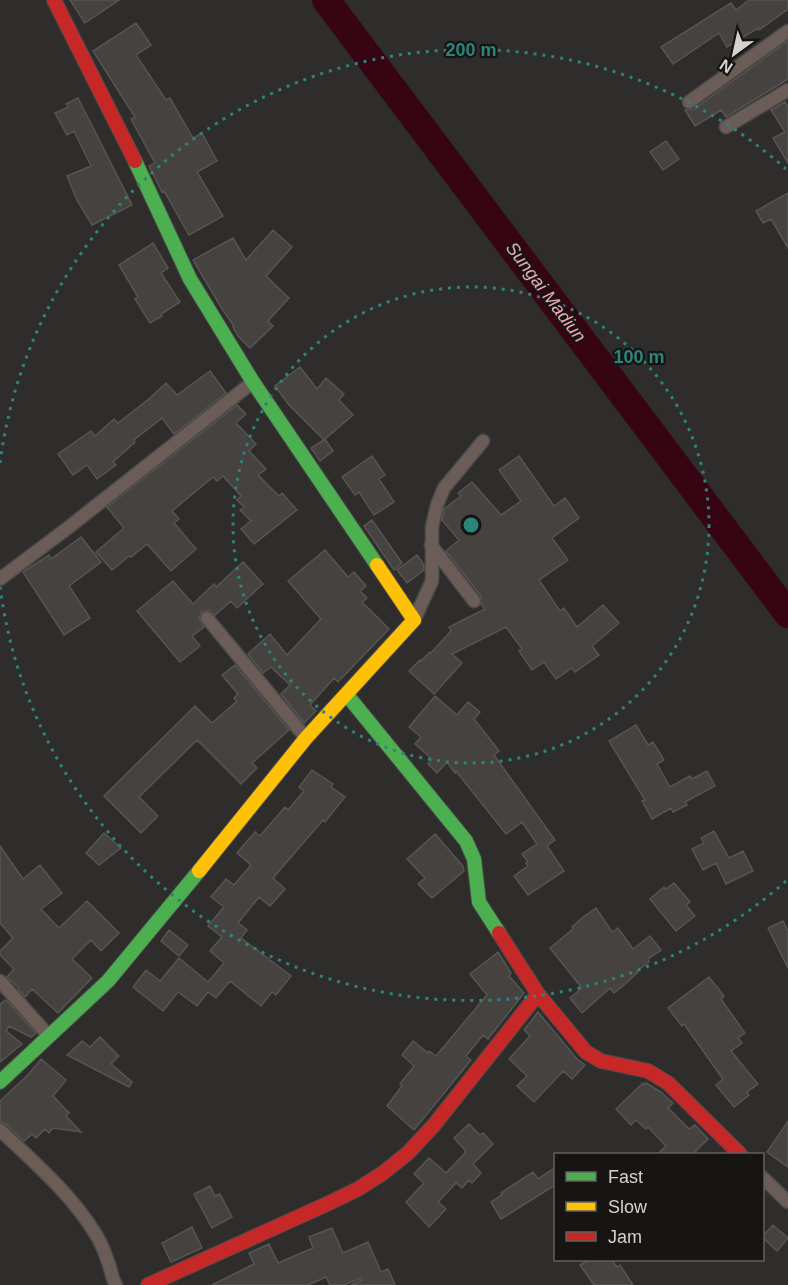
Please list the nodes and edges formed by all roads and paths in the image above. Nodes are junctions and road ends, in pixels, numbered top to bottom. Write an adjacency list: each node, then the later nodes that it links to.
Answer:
1 (54, 0): 6 (street)
2 (788, 31): 4 (street)
3 (788, 90): 5 (street)
4 (688, 102)
5 (726, 128)
6 (253, 382): 9 (street); 12 (street)
7 (483, 441): 8 (street)
8 (431, 544): 10 (street); 12 (street)
9 (0, 579)
10 (474, 601)
11 (207, 618): 14 (street)
12 (414, 620): 13 (street)
13 (347, 695): 14 (street); 16 (street)
14 (306, 738): 17 (street)
15 (0, 981): 17 (street)
16 (538, 993): 20 (street); 24 (street)
17 (48, 1035): 18 (street)
18 (0, 1082)
19 (0, 1130): 23 (street)
20 (738, 1153)
21 (764, 1179): 22 (street)
22 (788, 1202)
23 (116, 1285)
24 (148, 1285)

